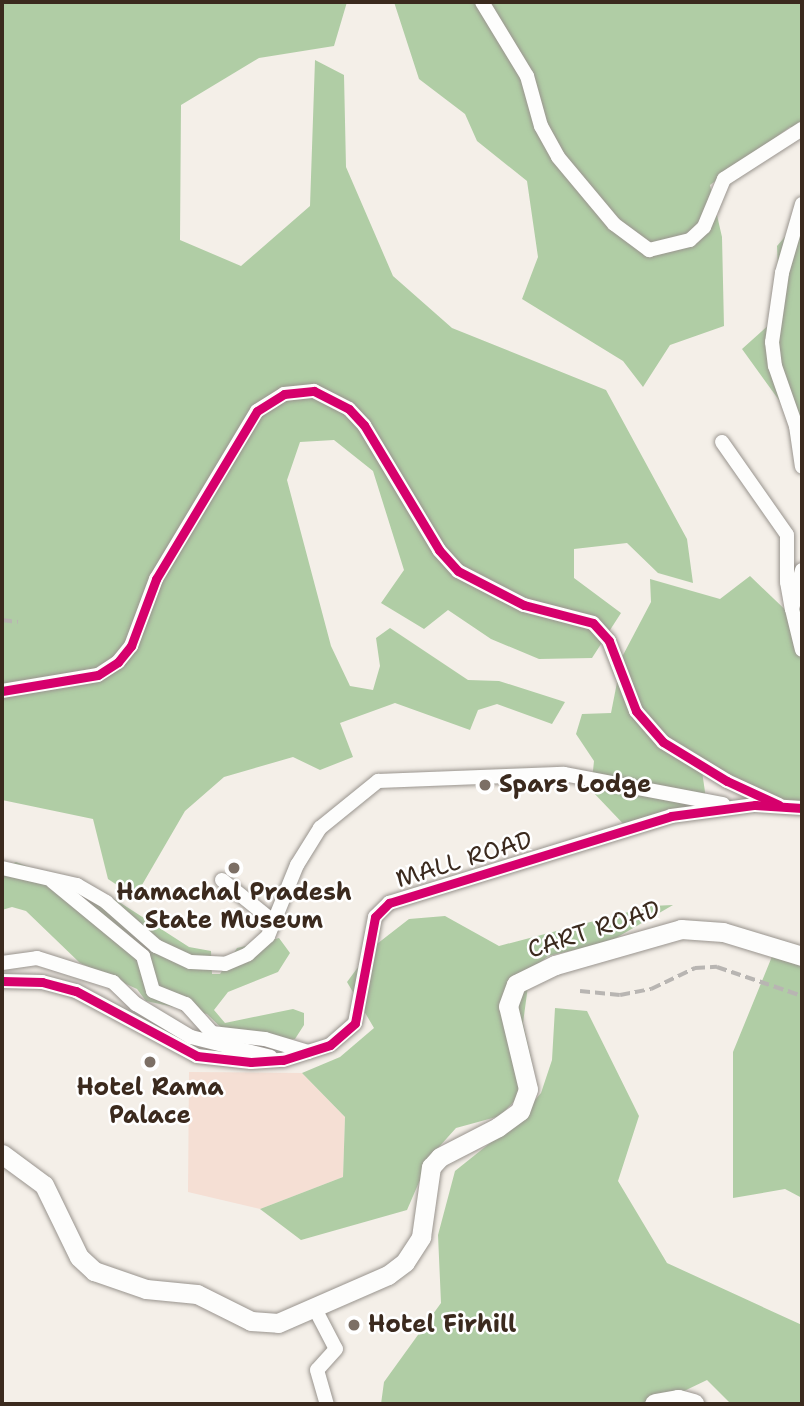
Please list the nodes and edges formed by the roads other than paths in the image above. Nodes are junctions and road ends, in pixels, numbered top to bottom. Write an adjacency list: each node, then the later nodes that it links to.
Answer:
1 (482, 2): 2 (street)
2 (802, 129)
3 (802, 204): 5 (street)
4 (722, 442): 7 (street)
5 (802, 467)
6 (802, 570): 7 (street)
7 (792, 609): 8 (street)
8 (802, 650)
9 (2, 691): 10 (street)
10 (779, 805): 11 (street, MALL ROAD); 12 (street, MALL ROAD)
11 (737, 807): 16 (street); 20 (street, MALL ROAD)
12 (802, 808)
13 (2, 868): 14 (street)
14 (45, 876): 16 (street); 20 (street)
15 (222, 880): 16 (street)
16 (274, 922)
17 (802, 956): 23 (main road, CART ROAD)
18 (2, 963): 21 (street)
19 (2, 981): 21 (street, MALL ROAD)
20 (308, 1052): 21 (street, MALL ROAD)
21 (283, 1060)
22 (2, 1154): 23 (main road, CART ROAD)
23 (314, 1307): 24 (street)
24 (327, 1404)
25 (655, 1404): 26 (highway)
26 (693, 1404)

